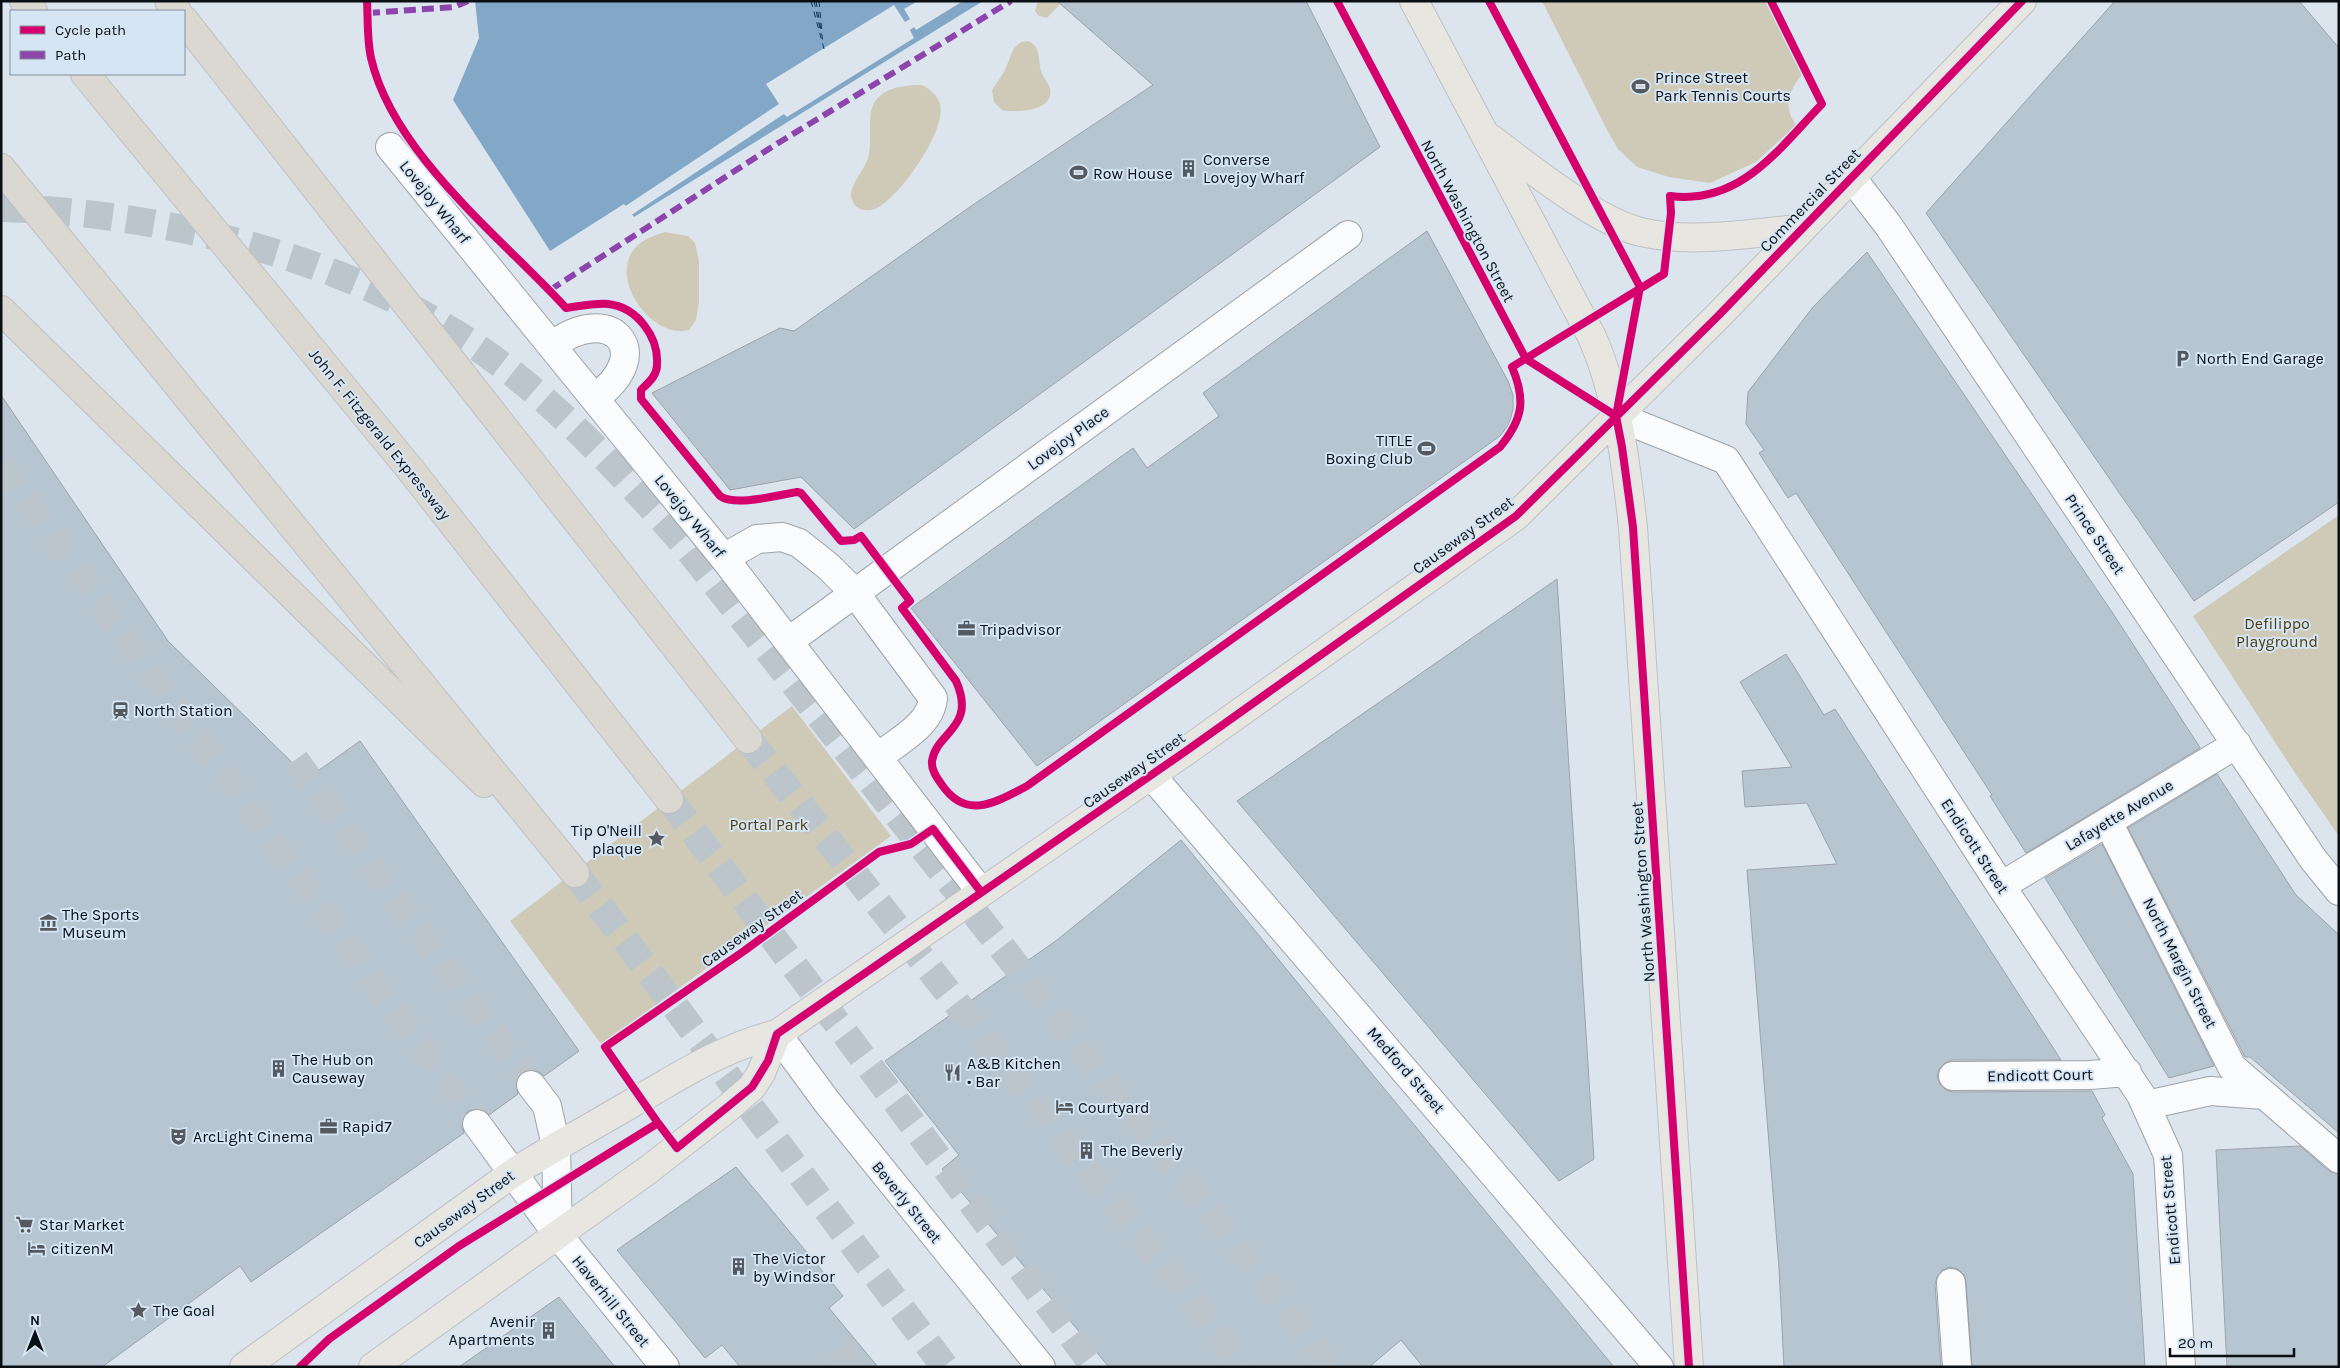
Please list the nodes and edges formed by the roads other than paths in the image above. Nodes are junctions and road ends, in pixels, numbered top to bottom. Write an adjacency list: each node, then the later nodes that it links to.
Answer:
1 (1414, 1): 5 (main road, North Washington Street)
2 (2022, 1): 8 (main road, Commercial Street)
3 (185, 22): 18 (highway)
4 (86, 75): 22 (highway, John F. Fitzgerald Expressway)
5 (1484, 133): 9 (main road); 14 (main road, North Washington Street)
6 (390, 147): 12 (street, Lovejoy Wharf)
7 (6, 174): 11 (highway)
8 (1851, 177): 9 (main road, Commercial Street); 19 (street, Prince Street)
9 (1800, 229): 14 (main road, Commercial Street)
10 (1348, 235): 16 (street, Lovejoy Place)
11 (1, 310)
12 (552, 346): 13 (street, Lovejoy Wharf); 13 (street)
13 (595, 398): 15 (street, Lovejoy Wharf)
14 (1616, 416): 21 (main road, Causeway Street); 24 (street, Endicott Street); 44 (main road, North Washington Street)
15 (724, 558): 16 (street); 17 (street, Lovejoy Wharf)
16 (855, 593): 17 (street, Lovejoy Place); 20 (street)
17 (789, 641): 20 (street, Lovejoy Wharf)
18 (748, 739)
19 (2237, 744): 23 (street, Lafayette Avenue); 25 (street, Prince Street)
20 (878, 757): 26 (street, Lovejoy Wharf)
21 (1151, 775): 26 (main road, Causeway Street); 43 (street, Medford Street)
22 (668, 799)
23 (2108, 822): 24 (street, Lafayette Avenue); 31 (street, North Margin Street)
24 (2000, 886): 28 (street, Endicott Street)
25 (2339, 891)
26 (981, 892): 27 (main road, Causeway Street)
27 (777, 1034): 34 (main road, Causeway Street); 37 (main road); 42 (street, Beverly Street)
28 (2127, 1072): 29 (street, Endicott Court); 32 (street, Endicott Street)
29 (1953, 1076)
30 (531, 1084): 34 (street)
31 (2264, 1095): 32 (street); 35 (street, North Margin Street)
32 (2146, 1105): 46 (street, Endicott Street)
33 (477, 1124): 36 (street, Haverhill Street)
34 (556, 1146): 36 (main road, Causeway Street); 37 (street)
35 (2339, 1159)
36 (513, 1173): 37 (street, Haverhill Street); 39 (main road, Causeway Street)
37 (558, 1236): 40 (main road); 41 (street, Haverhill Street)
38 (1951, 1284): 45 (street)
39 (244, 1367)
40 (373, 1367)
41 (664, 1367)
42 (1041, 1367)
43 (1659, 1367)
44 (1690, 1367)
45 (1957, 1367)
46 (2182, 1367)

